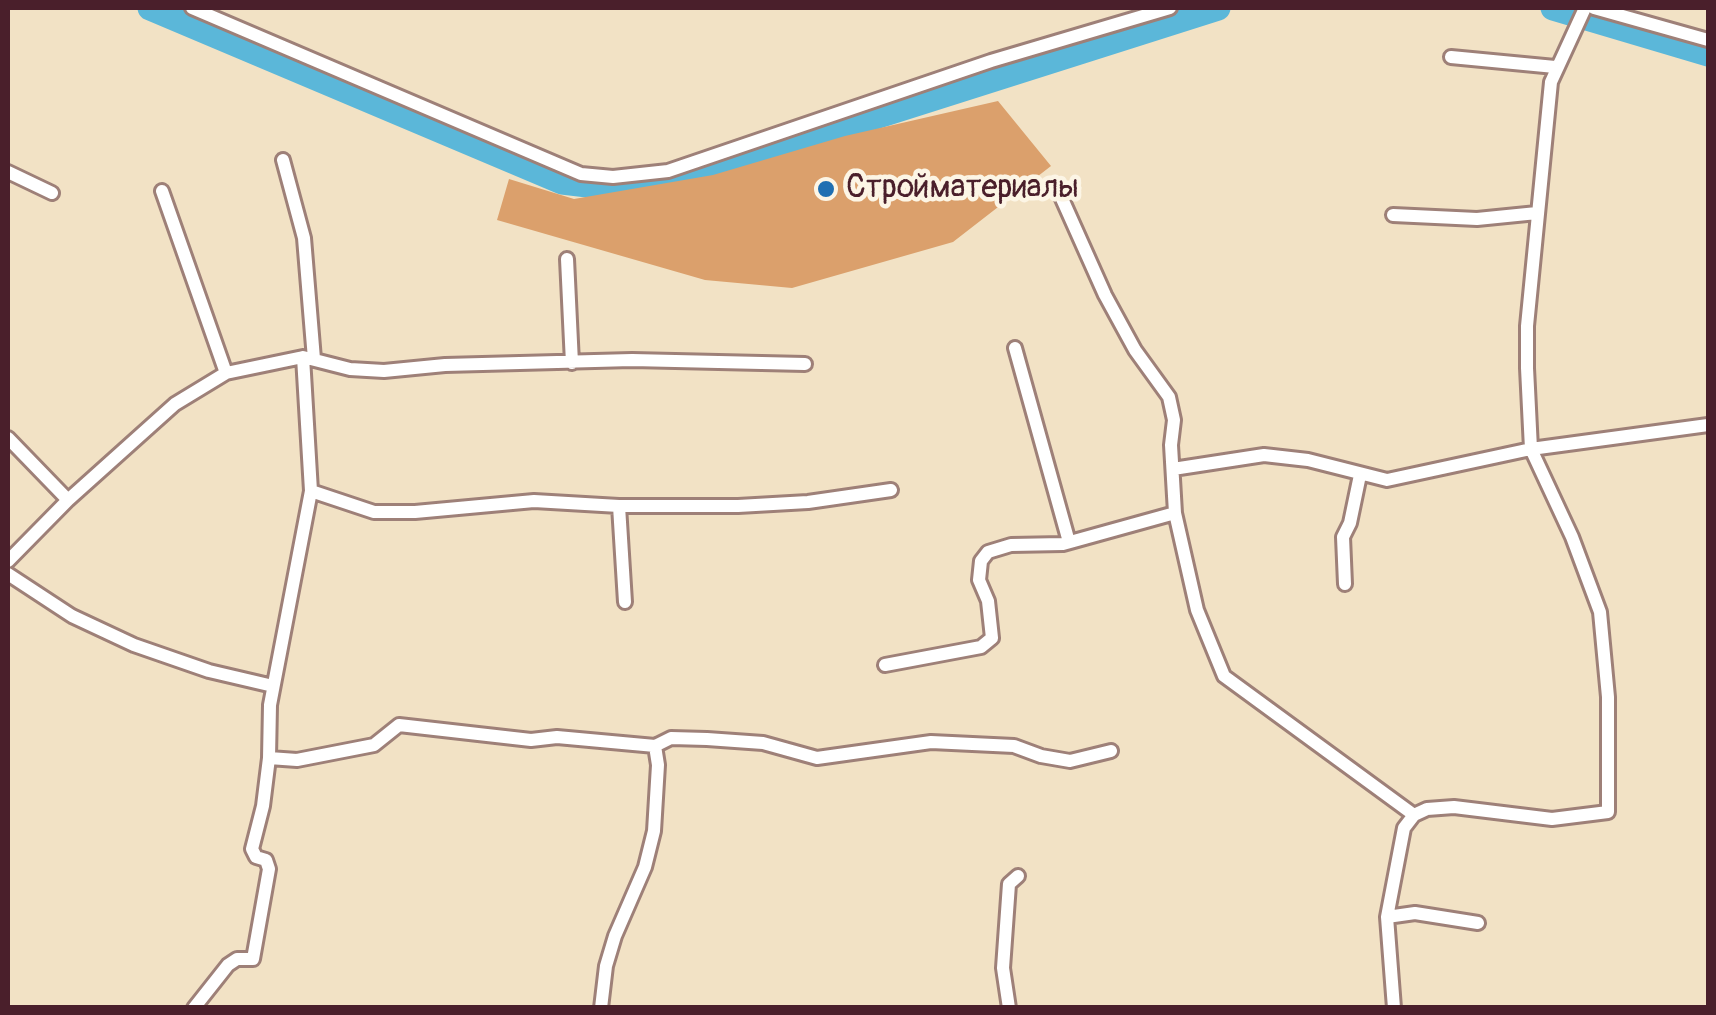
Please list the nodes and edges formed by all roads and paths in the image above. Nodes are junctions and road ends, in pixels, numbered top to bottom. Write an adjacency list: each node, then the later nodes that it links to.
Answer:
1 (192, 8): 2 (street)
2 (1170, 8)
3 (1585, 8): 7 (street)
4 (1594, 8): 5 (street)
5 (1708, 40)
6 (1452, 57): 7 (street)
7 (1556, 67): 13 (street)
8 (284, 160): 17 (street)
9 (8, 172): 12 (street)
10 (162, 191): 20 (street)
11 (1059, 192): 24 (street)
12 (52, 193)
13 (1537, 213): 14 (street); 23 (street)
14 (1393, 214)
15 (567, 258): 18 (street)
16 (1015, 348): 31 (street)
17 (308, 358): 18 (street); 20 (street); 27 (street)
18 (572, 363): 19 (street)
19 (805, 364)
20 (226, 373): 28 (street)
21 (1708, 425): 23 (street)
22 (8, 438): 28 (street)
23 (1531, 449): 25 (street); 41 (street)
24 (1173, 469): 25 (street); 30 (street)
25 (1360, 475): 34 (street)
26 (891, 490): 29 (street)
27 (311, 491): 29 (street); 37 (street)
28 (68, 500): 32 (street)
29 (619, 506): 35 (street)
30 (1175, 513): 31 (street); 41 (street)
31 (1069, 542): 36 (street)
32 (8, 561)
33 (8, 574): 37 (street)
34 (1345, 584)
35 (625, 602)
36 (884, 665)
37 (274, 686): 40 (street)
38 (655, 746): 39 (street); 40 (street); 46 (street)
39 (1111, 752)
40 (269, 758): 45 (street)
41 (1414, 815): 43 (street)
42 (1018, 876): 47 (street)
43 (1387, 917): 44 (street); 48 (street)
44 (1478, 923)
45 (194, 1008)
46 (600, 1008)
47 (1010, 1008)
48 (1394, 1008)

